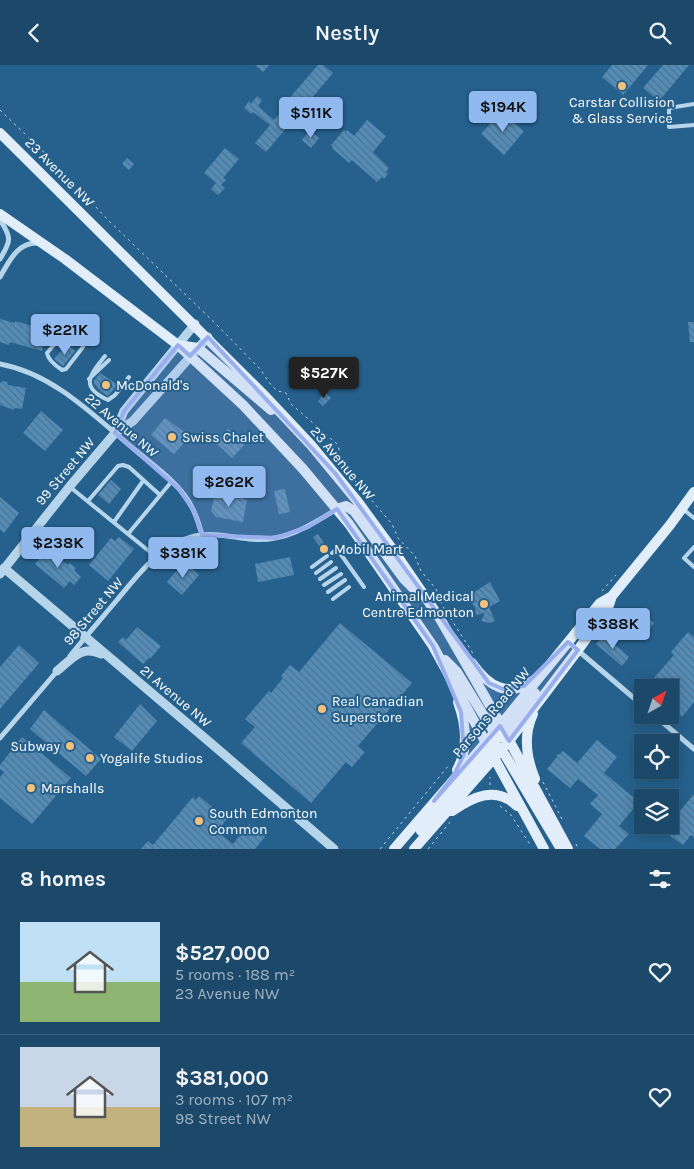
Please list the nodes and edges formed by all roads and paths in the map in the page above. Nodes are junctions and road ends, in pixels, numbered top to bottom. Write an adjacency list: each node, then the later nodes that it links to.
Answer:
1 (694, 104): 3 (lane)
2 (0, 110): 8 (path)
3 (694, 125)
4 (0, 133): 11 (main road, 23 Avenue NW)
5 (0, 214): 7 (main road, 23 Avenue NW)
6 (0, 220): 9 (street)
7 (44, 243): 10 (street); 14 (main road, 23 Avenue NW)
8 (144, 254)
9 (0, 259)
10 (0, 277)
11 (195, 324): 13 (main road, 23 Avenue NW); 14 (street, 99 Street NW)
12 (68, 335): 15 (lane)
13 (208, 337): 16 (street, 99 Street NW); 22 (main road, 23 Avenue NW)
14 (178, 345): 16 (main road); 17 (main road, 23 Avenue NW); 21 (street, 99 Street NW)
15 (83, 347)
16 (198, 348): 17 (street, 99 Street NW); 22 (main road)
17 (190, 356): 21 (street, 99 Street NW); 29 (main road, 23 Avenue NW)
18 (107, 358): 20 (lane)
19 (0, 364): 21 (street, 22 Avenue NW)
20 (129, 377)
21 (115, 433): 24 (street, 22 Avenue NW); 25 (street, 99 Street NW)
22 (311, 445): 62 (main road, 23 Avenue NW)
23 (144, 481): 27 (lane); 28 (lane); 32 (lane)
24 (172, 481): 27 (lane); 34 (street, 22 Avenue NW)
25 (70, 486): 28 (lane); 48 (street, 99 Street NW)
26 (694, 492): 30 (main road, Parsons Road NW)
27 (160, 495): 33 (lane)
28 (88, 501): 32 (lane)
29 (337, 509): 34 (street, 98 Street NW); 62 (main road); 66 (main road, 23 Avenue NW)
30 (683, 509): 31 (lane); 60 (main road, Parsons Road NW)
31 (694, 518)
32 (114, 522): 33 (lane)
33 (128, 534): 39 (lane)
34 (202, 535): 39 (street, 98 Street NW)
35 (694, 547): 46 (lane)
36 (332, 553): 37 (lane)
37 (341, 555): 40 (lane); 41 (lane)
38 (327, 556): 44 (lane)
39 (155, 557): 64 (street, 98 Street NW)
40 (336, 558)
41 (345, 561): 43 (lane); 45 (lane)
42 (331, 562): 50 (lane)
43 (341, 564)
44 (312, 567)
45 (350, 567): 49 (lane); 51 (lane)
46 (694, 567)
47 (336, 568): 53 (lane)
48 (1, 569): 64 (street, 21 Avenue NW)
49 (345, 571)
50 (316, 573)
51 (354, 573): 54 (lane); 59 (lane)
52 (341, 574): 56 (lane)
53 (320, 579)
54 (359, 580): 55 (lane); 58 (lane)
55 (354, 583)
56 (324, 585)
57 (349, 587): 61 (lane)
58 (364, 587)
59 (328, 592)
60 (612, 596): 65 (main road, Parsons Road NW); 67 (main road, Parsons Road NW)
61 (333, 599)
62 (433, 608): 63 (main road, 23 Avenue NW)
63 (439, 617): 68 (main road); 78 (main road, 23 Avenue NW)
64 (85, 637): 69 (street, 21 Avenue NW); 71 (street, 98 Street NW)
65 (566, 645): 67 (street); 68 (main road, Parsons Road NW); 78 (main road)
66 (433, 646): 70 (main road, 23 Avenue NW); 78 (main road)
67 (578, 651): 72 (main road, Parsons Road NW); 74 (street)
68 (550, 663): 78 (main road, Parsons Road NW)
69 (122, 668): 71 (street); 92 (street, 21 Avenue NW)
70 (446, 668): 78 (main road, 23 Avenue NW); 84 (main road)
71 (57, 671): 77 (street, 98 Street NW)
72 (555, 680): 78 (main road, Parsons Road NW); 91 (main road)
73 (504, 692): 75 (path)
74 (634, 698)
75 (501, 711)
76 (665, 724): 79 (street)
77 (0, 738)
78 (497, 741): 84 (main road, Parsons Road NW); 86 (main road, 23 Avenue NW); 88 (main road, Parsons Road NW); 91 (main road, 23 Avenue NW); 95 (main road); 98 (main road)
79 (694, 749)
80 (452, 762): 93 (path)
81 (490, 775): 83 (path)
82 (541, 778): 89 (path)
83 (490, 791)
84 (434, 801): 94 (main road, Parsons Road NW)
85 (499, 805): 90 (path)
86 (523, 812): 88 (main road); 97 (main road, 23 Avenue NW)
87 (456, 815): 96 (path)
88 (442, 817): 95 (main road, Parsons Road NW)
89 (565, 824)
90 (530, 846)
91 (571, 846): 99 (path)
92 (334, 849)
93 (380, 849)
94 (394, 849)
95 (412, 849)
96 (428, 849)
97 (544, 849)
98 (561, 849)
99 (578, 849)

